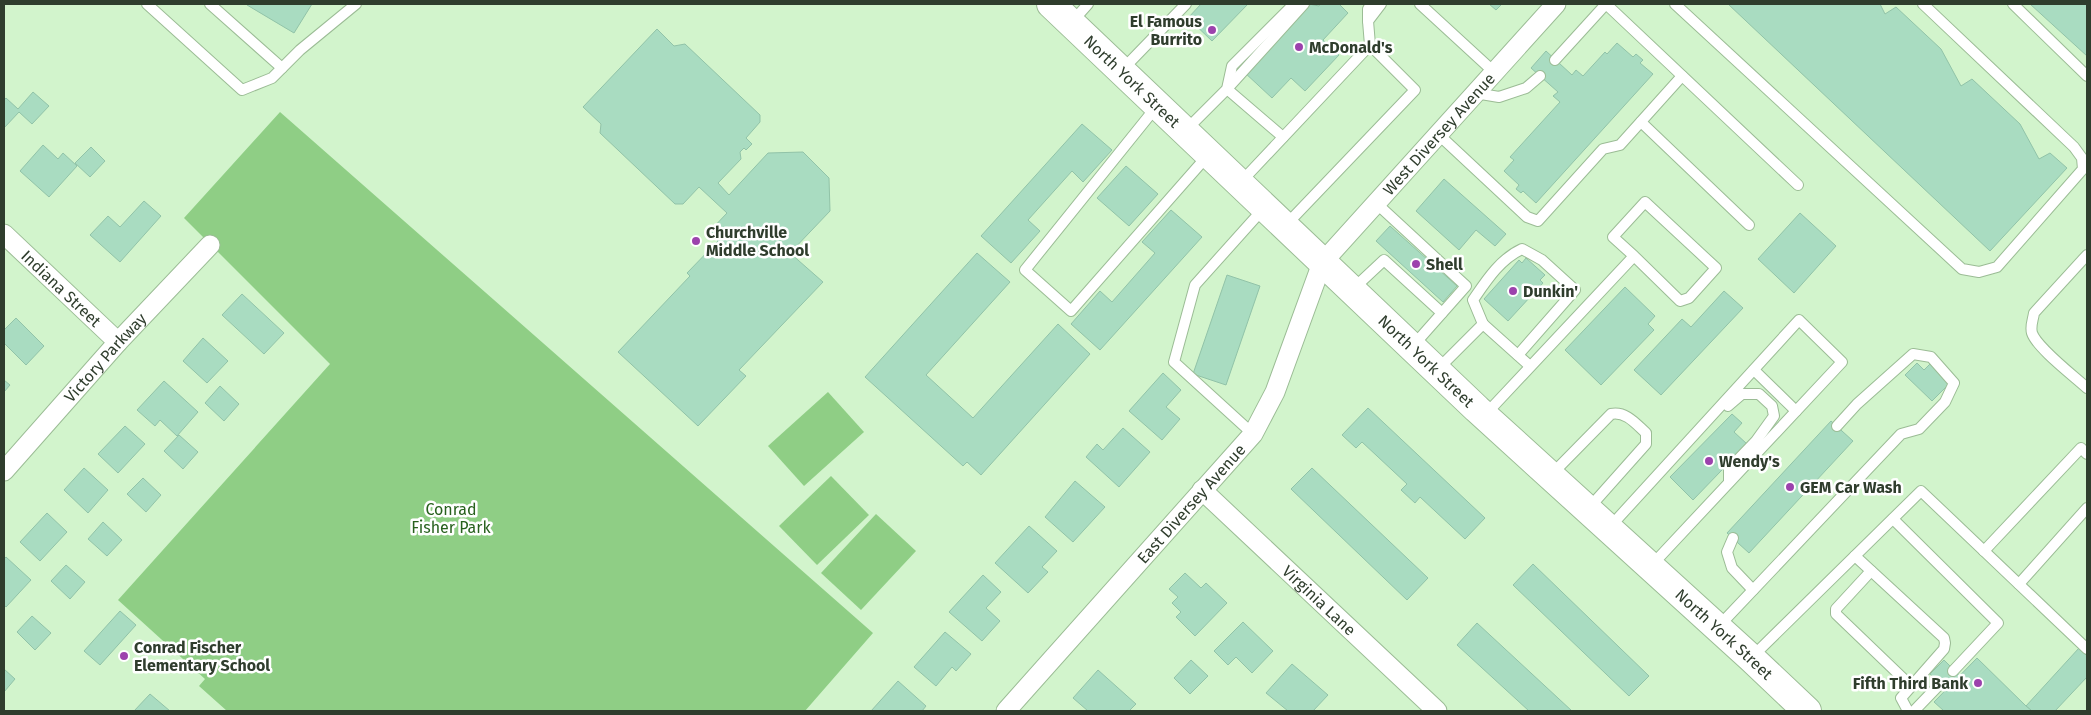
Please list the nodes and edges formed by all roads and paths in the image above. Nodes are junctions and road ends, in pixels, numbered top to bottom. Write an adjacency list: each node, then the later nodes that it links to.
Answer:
1 (146, 4): 20 (lane)
2 (210, 4): 20 (lane)
3 (356, 4): 20 (lane)
4 (1051, 4): 16 (main road, North York Street)
5 (1186, 4): 21 (lane)
6 (1294, 4): 26 (lane)
7 (1304, 4): 26 (lane)
8 (1381, 4): 17 (lane)
9 (1420, 4): 22 (lane)
10 (1556, 4): 22 (street, West Diversey Avenue)
11 (1606, 4): 19 (lane); 24 (lane)
12 (1675, 4): 13 (lane)
13 (1923, 4)
14 (2013, 4): 25 (lane)
15 (1368, 5): 17 (lane)
16 (1080, 13): 21 (main road, North York Street)
17 (1368, 21): 18 (lane)
18 (1370, 45): 32 (lane); 39 (lane)
19 (1555, 60)
20 (282, 68)
21 (1122, 71): 28 (main road, North York Street)
22 (1494, 72): 27 (street, West Diversey Avenue)
23 (1540, 76): 27 (lane)
24 (1682, 76): 29 (lane); 35 (lane)
25 (2087, 76)
26 (1227, 89): 30 (lane); 32 (lane)
27 (1476, 93): 31 (street, West Diversey Avenue)
28 (1158, 106): 30 (main road, North York Street); 33 (lane)
29 (1641, 122): 31 (lane); 38 (lane)
30 (1185, 131): 33 (main road, North York Street)
31 (1438, 134): 36 (street, West Diversey Avenue)
32 (1283, 137): 34 (lane)
33 (1209, 154): 34 (main road, North York Street)
34 (1239, 184): 37 (main road, North York Street)
35 (1798, 186)
36 (1376, 203): 44 (street, West Diversey Avenue); 46 (lane)
37 (1265, 208): 39 (main road, North York Street); 59 (lane)
38 (1750, 225)
39 (1284, 226): 44 (main road, North York Street)
40 (4, 234): 48 (street, Indiana Street)
41 (210, 245): 48 (street, Victory Parkway)
42 (2087, 255): 54 (lane)
43 (1634, 256): 43 (lane); 51 (lane)
44 (1322, 263): 45 (main road, North York Street); 59 (street, East Diversey Avenue)
45 (1352, 291): 46 (lane); 49 (main road, North York Street)
46 (1442, 313): 49 (lane)
47 (1484, 324): 50 (lane); 50 (lane); 53 (lane)
48 (118, 342): 61 (street, Victory Parkway)
49 (1411, 347): 53 (main road, North York Street)
50 (1518, 355): 51 (lane)
51 (1530, 366): 56 (lane)
52 (1754, 370): 55 (lane); 55 (lane); 58 (lane)
53 (1437, 371): 56 (main road, North York Street)
54 (2087, 388)
55 (1796, 411): 63 (lane)
56 (1484, 416): 62 (main road, North York Street)
57 (1837, 426): 75 (lane)
58 (1698, 432): 63 (lane); 68 (lane)
59 (1253, 434): 64 (street, East Diversey Avenue)
60 (2087, 454): 70 (lane)
61 (4, 471)
62 (1550, 476): 66 (main road, North York Street); 66 (lane)
63 (1728, 482): 72 (lane)
64 (1202, 490): 82 (street, East Diversey Avenue); 83 (street, Virginia Lane)
65 (2087, 508): 74 (lane)
66 (1587, 509): 68 (main road, North York Street)
67 (1892, 519): 70 (lane); 71 (lane); 79 (lane)
68 (1609, 528): 72 (main road, North York Street)
69 (1734, 538): 75 (lane)
70 (1984, 551): 74 (lane)
71 (1855, 556): 73 (lane); 78 (lane)
72 (1650, 566): 76 (main road, North York Street)
73 (1871, 571): 81 (lane); 81 (lane)
74 (2019, 584): 77 (lane)
75 (1753, 590): 76 (lane)
76 (1718, 627): 78 (main road, North York Street)
77 (2087, 649)
78 (1751, 658): 84 (main road, North York Street)
79 (1953, 671)
80 (1939, 685): 86 (lane)
81 (1911, 686): 85 (lane)
82 (1006, 711)
83 (1437, 711)
84 (1807, 711)
85 (1908, 711)
86 (1914, 711)

